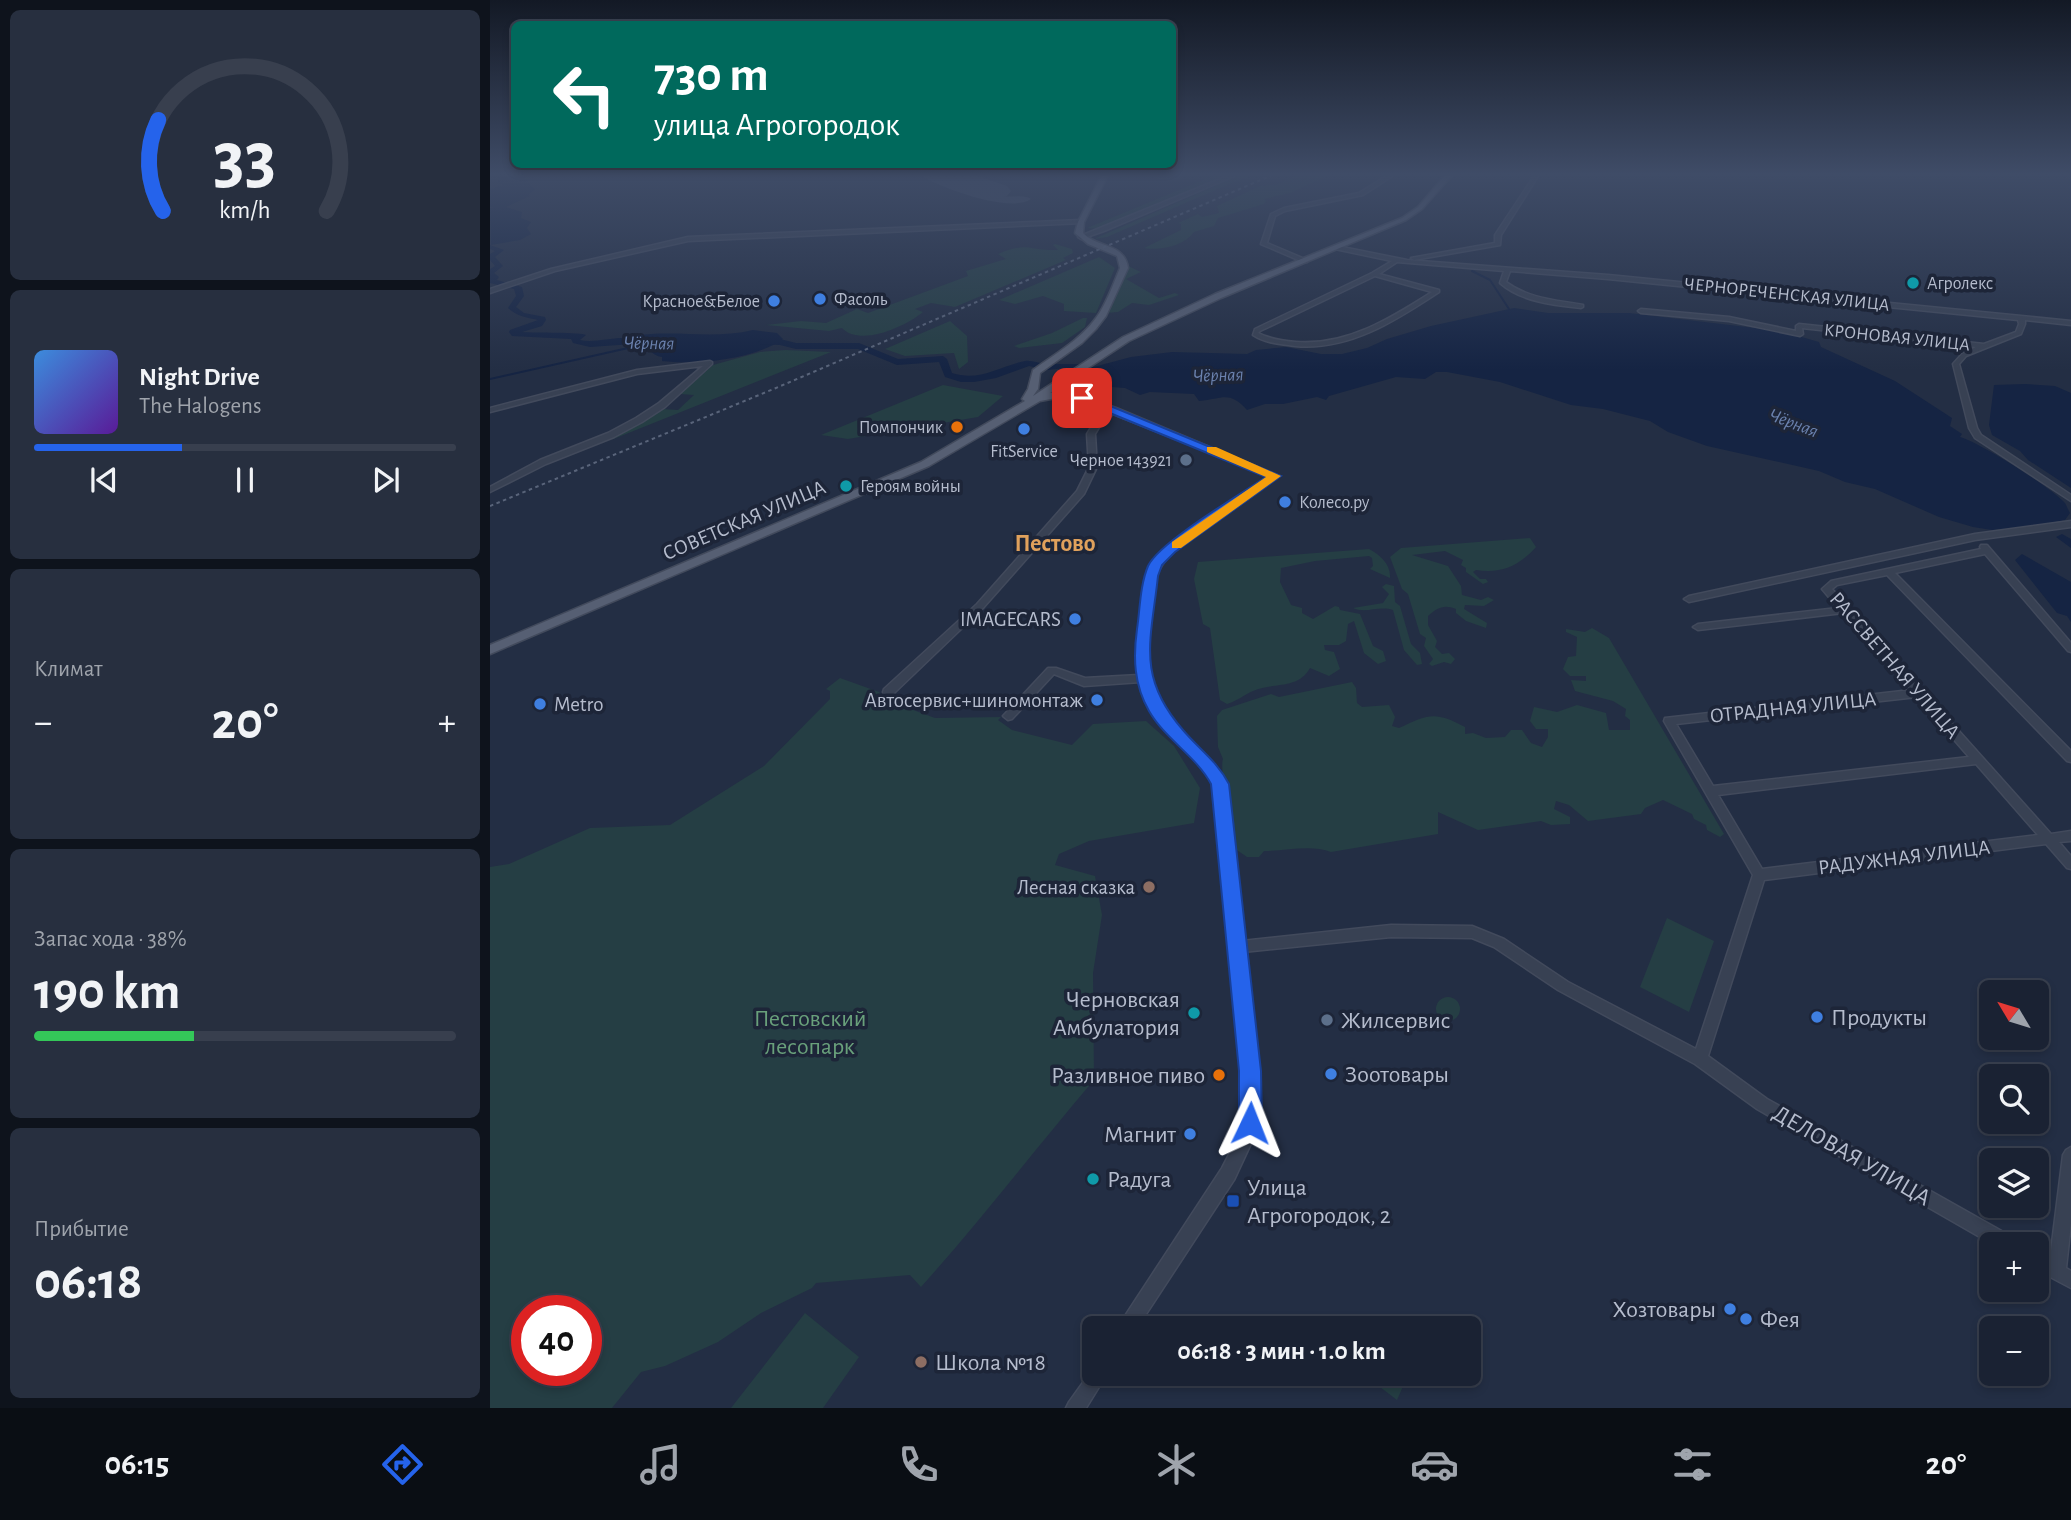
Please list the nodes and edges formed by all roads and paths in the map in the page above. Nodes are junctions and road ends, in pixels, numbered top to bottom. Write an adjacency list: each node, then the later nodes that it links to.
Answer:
1 (696, 239): 11 (street)
2 (1095, 239): 15 (main road)
3 (1266, 239): 8 (street)
4 (1358, 239): 6 (main road)
5 (1498, 239): 7 (street)
6 (1337, 248): 7 (street); 8 (main road)
7 (1397, 260): 9 (street, ЧЕРНОРЕЧЕНСКАЯ УЛИЦА); 10 (street)
8 (1305, 261): 17 (main road)
9 (1508, 269): 12 (street); 14 (street, ЧЕРНОРЕЧЕНСКАЯ УЛИЦА)
10 (1374, 274): 10 (street)
11 (490, 291)
12 (1581, 306)
13 (1641, 311): 19 (street, КРОНОВАЯ УЛИЦА)
14 (2021, 317): 16 (street, ЧЕРНОРЕЧЕНСКАЯ УЛИЦА); 19 (street, КРОНОВАЯ УЛИЦА)
15 (1100, 319): 18 (main road); 20 (main road)
16 (2071, 323)
17 (1126, 339): 18 (main road); 21 (main road, СОВЕТСКАЯ УЛИЦА)
18 (1095, 344): 20 (main road); 21 (main road)
19 (1985, 346): 30 (street)
20 (1069, 348): 22 (main road)
21 (1087, 363): 23 (main road, СОВЕТСКАЯ УЛИЦА)
22 (1037, 372): 23 (main road); 24 (main road); 26 (main road)
23 (1073, 372): 24 (main road, СОВЕТСКАЯ УЛИЦА); 25 (main road)
24 (1052, 387): 25 (street); 26 (main road, СОВЕТСКАЯ УЛИЦА)
25 (1069, 393): 26 (main road); 28 (street)
26 (1030, 400): 38 (main road, СОВЕТСКАЯ УЛИЦА); 40 (main road, СОВЕТСКАЯ УЛИЦА)
27 (490, 410): 29 (street)
28 (1113, 410): 41 (street); 42 (street)
29 (490, 490)
30 (2071, 499)
31 (2071, 524): 32 (street)
32 (1975, 537): 33 (street); 35 (street)
33 (1987, 551): 34 (street, РАССВЕТНАЯ УЛИЦА); 39 (street)
34 (1888, 571): 36 (street, РАССВЕТНАЯ УЛИЦА); 45 (street)
35 (1689, 599)
36 (1844, 610): 37 (street); 43 (street, РАССВЕТНАЯ УЛИЦА)
37 (1698, 626)
38 (490, 643)
39 (2071, 649)
40 (490, 650)
41 (1143, 678): 44 (street); 52 (street)
42 (888, 692)
43 (1918, 693): 46 (street, РАССВЕТНАЯ УЛИЦА); 47 (street, ОТРАДНАЯ УЛИЦА)
44 (1008, 716)
45 (2071, 758)
46 (1978, 760): 47 (street); 49 (street, РАССВЕТНАЯ УЛИЦА)
47 (1710, 791): 51 (street)
48 (2071, 836): 49 (street, РАДУЖНАЯ УЛИЦА)
49 (2048, 839): 50 (street, РАССВЕТНАЯ УЛИЦА); 51 (street, РАДУЖНАЯ УЛИЦА)
50 (2071, 864)
51 (1759, 875): 53 (street)
52 (1238, 947): 53 (street, ДЕЛОВАЯ УЛИЦА); 57 (street)
53 (1700, 1059): 55 (street, ДЕЛОВАЯ УЛИЦА)
54 (2071, 1155): 56 (street)
55 (1987, 1232)
56 (2064, 1276)
57 (1136, 1316)
58 (1090, 1386): 59 (street)
59 (1075, 1408)

